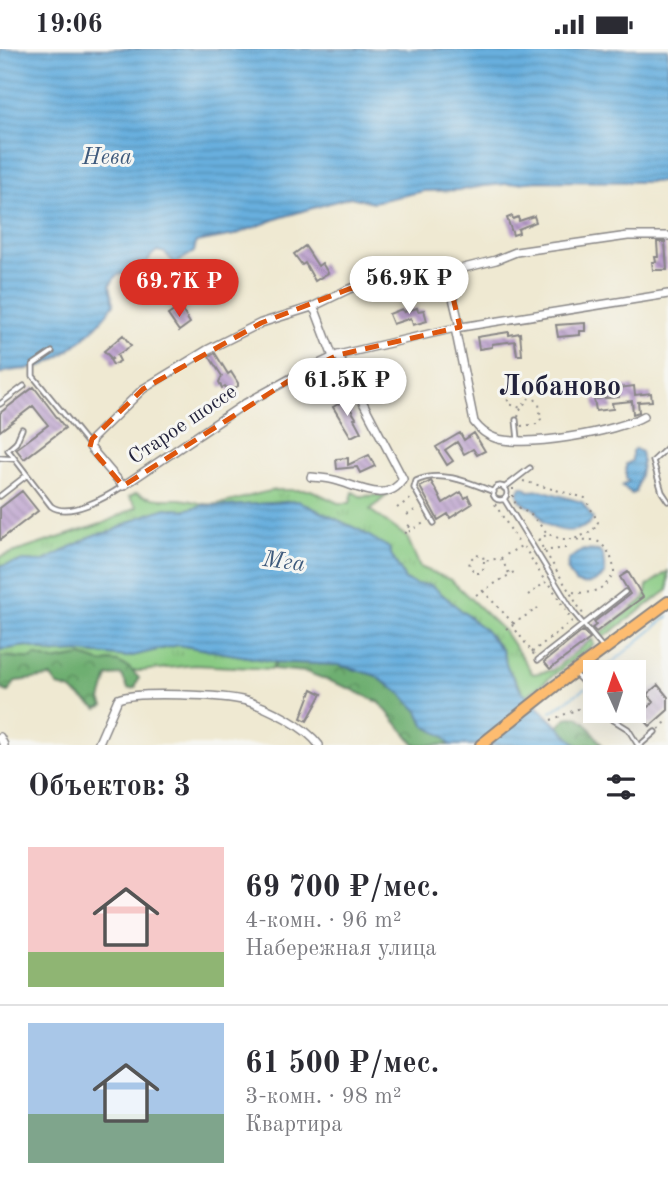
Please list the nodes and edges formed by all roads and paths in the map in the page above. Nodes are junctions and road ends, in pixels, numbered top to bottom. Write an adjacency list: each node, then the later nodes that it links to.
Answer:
1 (668, 236): 2 (street)
2 (448, 277): 4 (street); 5 (street)
3 (668, 294): 5 (street, Старое шоссе)
4 (312, 307): 7 (street); 17 (street)
5 (457, 327): 7 (street, Старое шоссе); 16 (street)
6 (52, 352): 17 (lane)
7 (335, 356): 23 (street); 24 (street, Старое шоссе)
8 (24, 386): 10 (lane)
9 (530, 396): 11 (path); 11 (path); 14 (path)
10 (0, 404)
11 (521, 408): 13 (path)
12 (644, 416): 16 (street)
13 (516, 420): 14 (lane)
14 (516, 426): 16 (lane)
15 (22, 429): 20 (lane)
16 (519, 441)
17 (90, 447): 24 (street)
18 (668, 447): 30 (lane)
19 (0, 458): 20 (lane)
20 (15, 459): 22 (lane)
21 (530, 468): 25 (lane)
22 (27, 475): 24 (lane); 28 (lane)
23 (311, 477)
24 (123, 486)
25 (504, 488): 26 (lane); 29 (lane)
26 (494, 492): 27 (lane); 29 (lane)
27 (418, 494): 32 (lane); 33 (path)
28 (0, 496)
29 (504, 499): 41 (lane)
30 (668, 501)
31 (495, 504): 42 (path)
32 (424, 505): 34 (path); 35 (lane)
33 (397, 508)
34 (407, 515)
35 (432, 521): 36 (path)
36 (414, 529): 36 (path)
37 (548, 534): 38 (path); 39 (path); 40 (path)
38 (561, 539): 39 (path); 44 (path)
39 (574, 539): 54 (path)
40 (538, 540): 41 (path); 45 (path)
41 (531, 544): 46 (lane)
42 (520, 546): 47 (path); 52 (path)
43 (566, 548): 44 (path)
44 (560, 549): 45 (path)
45 (544, 550): 46 (path); 54 (path)
46 (538, 554): 51 (lane)
47 (501, 558): 48 (path); 50 (path)
48 (484, 561): 48 (path)
49 (514, 572): 50 (path)
50 (510, 575): 53 (path)
51 (552, 578): 52 (path); 62 (lane)
52 (547, 582): 56 (path); 65 (path)
53 (483, 591): 57 (path); 61 (path)
54 (569, 591): 60 (path)
55 (625, 592): 62 (lane)
56 (528, 594)
57 (476, 595)
58 (668, 602): 64 (main road)
59 (538, 608): 61 (path)
60 (583, 614)
61 (513, 624): 63 (path); 65 (path)
62 (584, 624): 64 (lane); 66 (lane)
63 (506, 629)
64 (604, 649): 67 (main road)
65 (531, 652): 66 (path)
66 (538, 660)
67 (573, 673): 68 (lane); 78 (main road)
68 (583, 683)
69 (583, 707): 70 (path)
70 (551, 720)
71 (668, 720): 73 (path)
72 (618, 723): 79 (lane)
73 (655, 732): 79 (lane)
74 (0, 737): 75 (street)
75 (4, 745)
76 (99, 745): 77 (street)
77 (320, 745)
78 (481, 745)
79 (639, 745)

